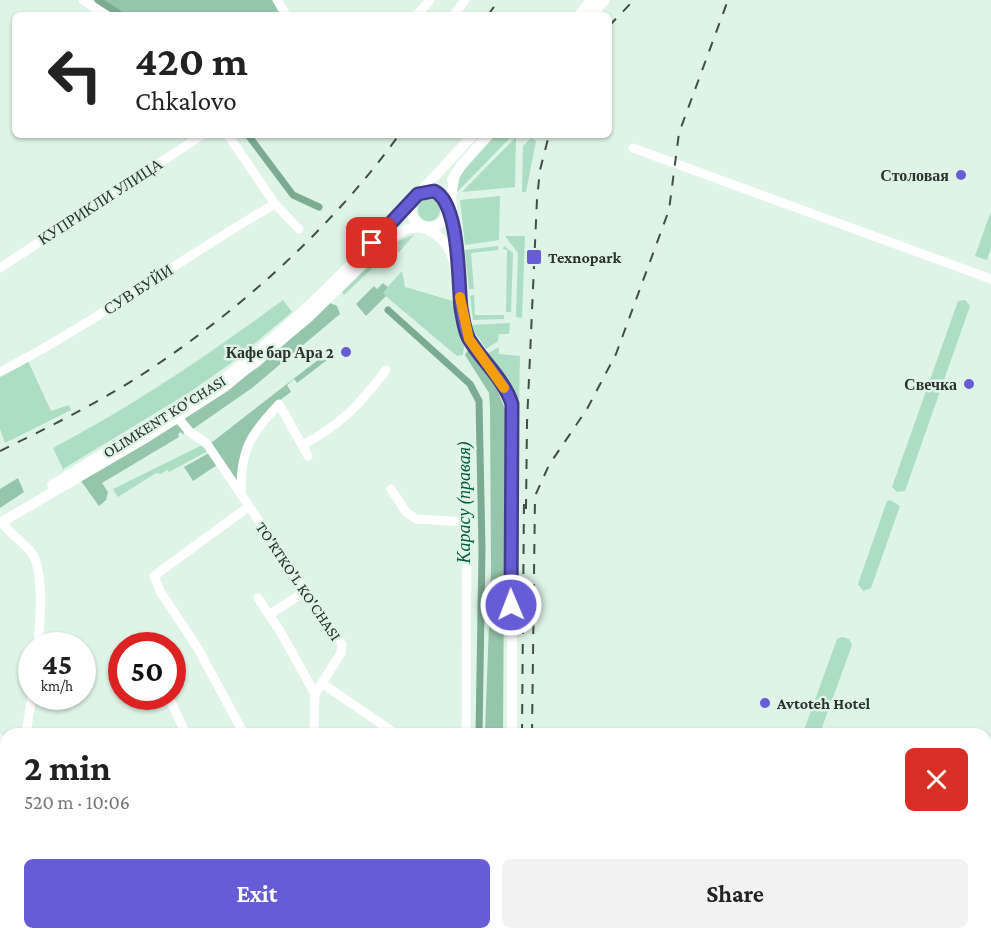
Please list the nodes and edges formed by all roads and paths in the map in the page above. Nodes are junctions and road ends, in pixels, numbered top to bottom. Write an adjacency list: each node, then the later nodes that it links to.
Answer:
1 (83, 0): 5 (street)
2 (430, 0): 6 (street)
3 (592, 0): 7 (main road)
4 (605, 0): 8 (main road)
5 (101, 12)
6 (420, 12)
7 (582, 12)
8 (595, 12)
9 (197, 138): 21 (street, КУПРИКЛИ УЛИЦА)
10 (230, 138): 16 (street)
11 (470, 138): 15 (main road, OLIMKENT KO'CHASI)
12 (485, 138): 14 (main road)
13 (633, 148): 22 (street)
14 (455, 174): 17 (main road); 19 (main road)
15 (416, 196): 17 (main road); 18 (main road); 32 (main road, OLIMKENT KO'CHASI)
16 (275, 204): 20 (street); 25 (street, СУВ БУЙИ)
17 (447, 207): 18 (main road); 19 (main road)
18 (424, 226): 23 (main road); 26 (main road, OLIMKENT KO'CHASI)
19 (453, 226): 23 (main road)
20 (299, 229)
21 (0, 268)
22 (991, 279)
23 (459, 295): 47 (main road)
24 (386, 370): 27 (street)
25 (0, 372)
26 (178, 418): 30 (street, TO'RTKO'L KO'CHASI); 32 (main road, OLIMKENT KO'CHASI)
27 (302, 445): 28 (street); 30 (street)
28 (308, 456)
29 (391, 489): 46 (street)
30 (241, 496): 31 (street, TO'RTKO'L KO'CHASI)
31 (248, 507): 33 (street, TO'RTKO'L KO'CHASI); 43 (street)
32 (1, 520): 36 (street)
33 (307, 590): 35 (street); 37 (street, TO'RTKO'L KO'CHASI)
34 (258, 598): 35 (street)
35 (269, 615): 38 (street)
36 (39, 632)
37 (323, 684): 38 (street, TO'RTKO'L KO'CHASI); 45 (street)
38 (315, 694): 44 (street)
39 (30, 710): 41 (street)
40 (175, 710): 42 (street)
41 (27, 728)
42 (183, 728)
43 (241, 728)
44 (314, 728)
45 (387, 728)
46 (466, 728)
47 (512, 728)

